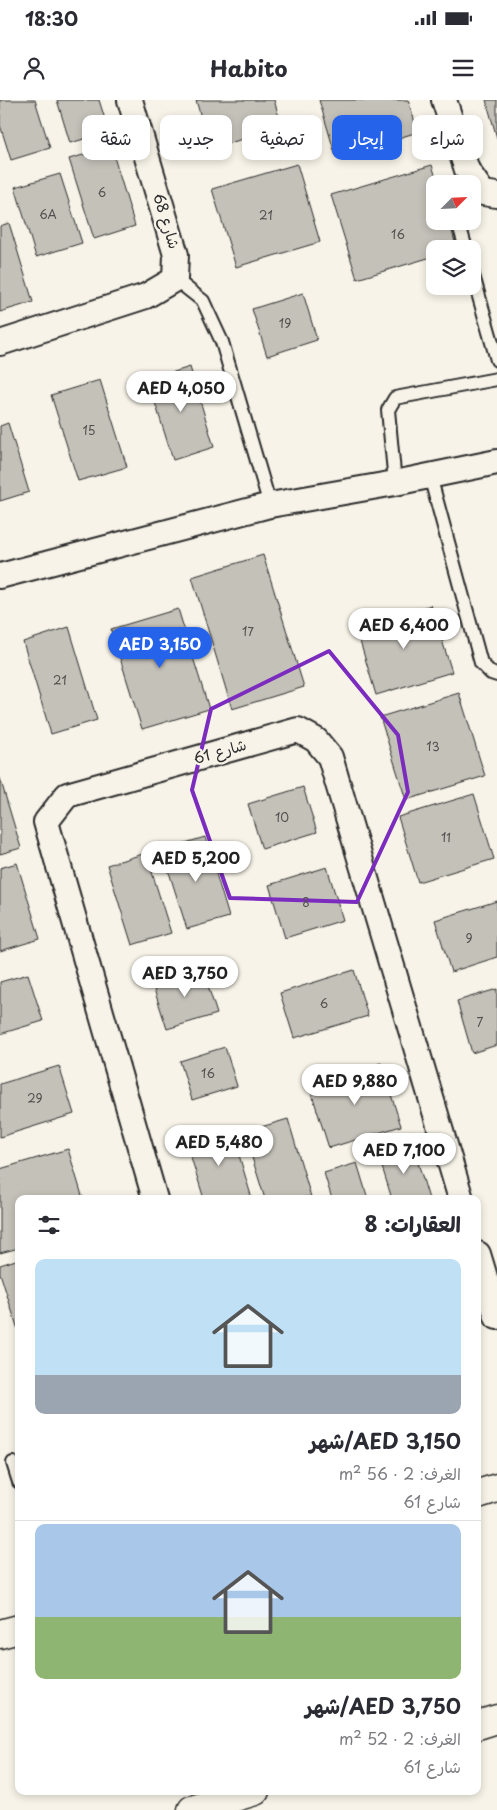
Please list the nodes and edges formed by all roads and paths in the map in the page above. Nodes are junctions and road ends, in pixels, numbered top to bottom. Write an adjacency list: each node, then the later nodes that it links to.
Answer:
1 (130, 100): 6 (street, شارع 68)
2 (444, 100): 3 (street)
3 (463, 175)
4 (481, 190): 5 (street)
5 (497, 195)
6 (175, 279): 8 (street); 14 (lane)
7 (479, 295): 9 (lane)
8 (0, 343)
9 (497, 360)
10 (497, 379): 13 (lane)
11 (497, 462): 12 (street)
12 (430, 476): 13 (street); 16 (lane)
13 (395, 483): 14 (street)
14 (270, 505): 15 (street)
15 (0, 576)
16 (497, 675)
17 (154, 1195): 18 (street, شارع 61)
18 (460, 1195)
19 (481, 1264): 20 (street)
20 (497, 1317)
21 (13, 1463): 22 (lane)
22 (15, 1469)
23 (497, 1488): 24 (main road)
24 (481, 1493)
25 (15, 1630): 26 (main road)
26 (0, 1634)
27 (497, 1719): 28 (main road)
28 (481, 1724)
29 (242, 1795): 30 (main road)
30 (192, 1810)

